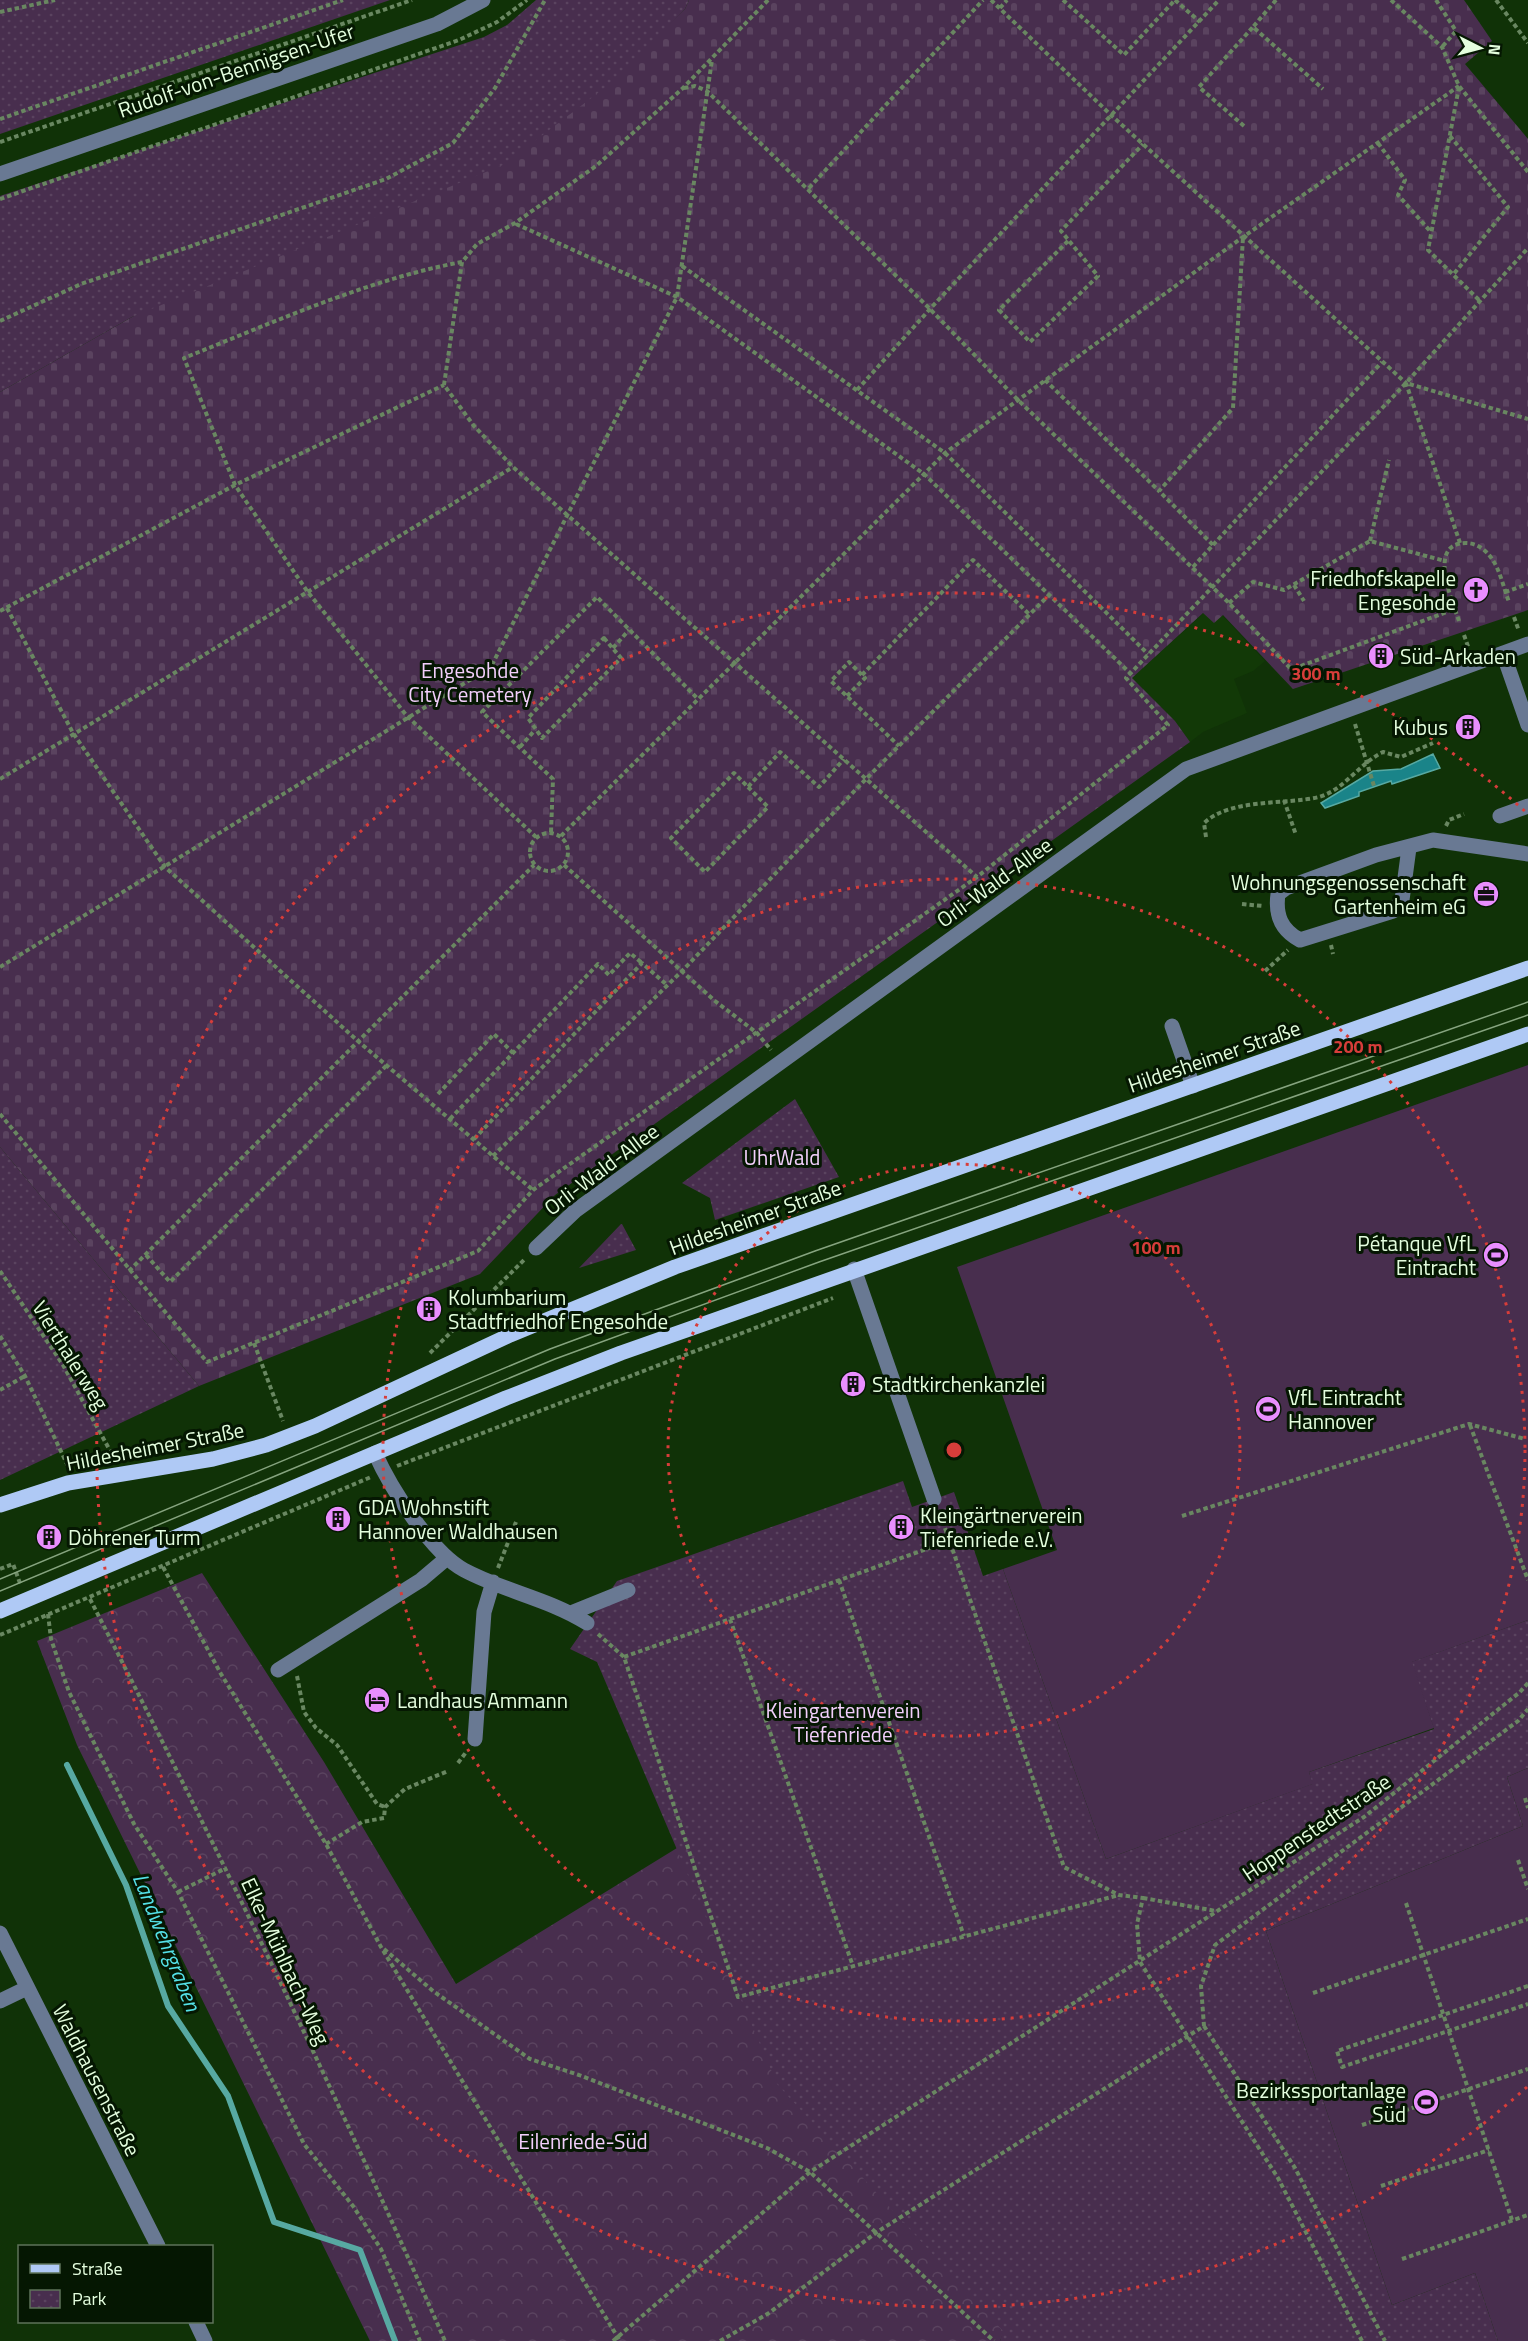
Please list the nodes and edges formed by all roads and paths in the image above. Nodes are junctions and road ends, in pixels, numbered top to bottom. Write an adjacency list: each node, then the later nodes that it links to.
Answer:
1 (55, 0): 19 (path)
2 (343, 0): 30 (path)
3 (412, 0): 33 (path)
4 (483, 0): 37 (street, Rudolf-von-Bennigsen-Ufer)
5 (527, 0): 39 (path)
6 (545, 0): 51 (path)
7 (768, 0): 24 (path)
8 (983, 0): 38 (path)
9 (991, 0): 18 (path)
10 (1007, 0): 18 (path)
11 (1063, 0): 12 (path)
12 (1175, 0): 20 (path)
13 (1219, 0): 20 (path)
14 (1276, 0): 21 (path)
15 (1391, 0): 23 (path)
16 (1436, 0): 23 (path)
17 (1496, 0): 22 (path)
18 (1000, 8): 29 (path)
19 (0, 12)
20 (1200, 22): 29 (path)
21 (1253, 27): 27 (path); 31 (path)
22 (1528, 43)
23 (1442, 47): 25 (path)
24 (713, 59): 26 (path); 28 (path)
25 (1459, 86): 32 (path); 34 (path); 36 (path)
26 (683, 88): 28 (path); 40 (path)
27 (1323, 89)
28 (707, 91): 38 (path); 46 (path)
29 (1112, 116): 35 (path); 50 (path)
30 (0, 119)
31 (1244, 126)
32 (1450, 135): 41 (path); 47 (path)
33 (0, 142)
34 (1378, 143): 41 (path); 42 (path)
35 (1143, 144): 42 (path); 43 (path)
36 (1528, 172)
37 (0, 174)
38 (809, 188): 50 (path)
39 (0, 199)
40 (515, 224): 45 (path); 48 (path)
41 (1431, 231): 47 (path)
42 (1243, 237): 52 (path); 53 (path); 64 (path)
43 (1068, 241): 43 (path)
44 (1528, 248): 49 (path)
45 (462, 262): 55 (path); 63 (path)
46 (682, 266): 48 (path); 56 (path)
47 (1452, 275): 49 (path)
48 (677, 297): 62 (path); 65 (path)
49 (1480, 301): 54 (path)
50 (930, 309): 56 (path); 57 (path)
51 (0, 321)
52 (1382, 362): 54 (path); 68 (path)
53 (1045, 380): 57 (path); 64 (path)
54 (1406, 383): 58 (path); 67 (path); 73 (path)
55 (444, 385): 61 (path); 63 (path)
56 (857, 390): 59 (path)
57 (1018, 400): 59 (path); 70 (path)
58 (1528, 419)
59 (945, 453): 62 (path); 89 (path)
60 (1389, 460): 66 (path)
61 (513, 467): 65 (path); 74 (path)
62 (924, 474): 76 (path); 90 (path)
63 (235, 485): 74 (path); 80 (path)
64 (1159, 491): 68 (path)
65 (568, 515): 90 (path); 96 (path)
66 (1370, 541): 69 (path); 72 (path)
67 (1460, 543): 69 (path); 75 (path)
68 (1213, 545): 70 (path)
69 (1444, 561): 81 (path)
70 (1192, 568): 73 (path)
71 (1528, 584): 75 (path)
72 (1294, 585): 77 (path); 79 (path)
73 (1212, 587): 79 (path); 89 (path)
74 (307, 591): 96 (path); 99 (path)
75 (1505, 592): 78 (path)
76 (1048, 596): 83 (path); 91 (path)
77 (1304, 601)
78 (1509, 602)
79 (1229, 603): 81 (path)
80 (6, 608): 82 (path); 99 (path)
81 (1455, 609): 84 (path)
82 (0, 611)
83 (1030, 615): 92 (path); 101 (path)
84 (1459, 621)
85 (629, 630): 87 (path); 94 (path); 102 (path)
86 (1528, 644): 88 (street, Orli-Wald-Allee)
87 (613, 648): 98 (path); 98 (path)
88 (1503, 653): 95 (street, Orli-Wald-Allee); 97 (street)
89 (1148, 654): 91 (path)
90 (734, 662): 94 (path); 103 (path)
91 (1130, 673): 122 (path)
92 (862, 675): 93 (path); 93 (path)
93 (847, 696): 101 (path)
94 (697, 698): 113 (path)
95 (1350, 709): 104 (path); 135 (street, Orli-Wald-Allee)
96 (407, 716): 115 (path); 121 (path)
97 (1528, 725)
98 (535, 730): 102 (path)
99 (73, 733): 105 (path); 121 (path)
100 (1433, 743): 104 (path)
101 (899, 746): 106 (path)
102 (520, 747): 112 (path)
103 (844, 759): 106 (path); 108 (path)
104 (1367, 763): 107 (path); 109 (path)
105 (0, 779)
106 (866, 779): 122 (path); 127 (path)
107 (1374, 786)
108 (748, 787): 108 (path)
109 (1284, 800): 114 (path); 116 (path)
110 (1528, 806): 111 (street)
111 (1500, 816)
112 (551, 832): 113 (path); 115 (path)
113 (561, 836): 120 (path)
114 (1296, 836)
115 (536, 837): 119 (path)
116 (1206, 837)
117 (1409, 848): 118 (street); 123 (street); 123 (street)
118 (1528, 854)
119 (534, 865): 120 (path); 133 (path)
120 (564, 865): 127 (path)
121 (165, 867): 125 (path); 133 (path)
122 (977, 877): 131 (path)
123 (1300, 940): 128 (path)
124 (642, 963): 129 (path); 134 (path); 141 (path)
125 (0, 967)
126 (1528, 968): 137 (main road, Hildesheimer Straße)
127 (683, 970): 129 (path); 131 (path)
128 (1265, 971)
129 (667, 985): 142 (path)
130 (1172, 1026): 137 (street)
131 (757, 1033): 135 (path); 143 (path)
132 (1528, 1034): 146 (main road)
133 (360, 1042): 136 (path); 145 (path)
134 (513, 1053): 138 (path); 140 (path)
135 (781, 1062): 144 (street, Orli-Wald-Allee)
136 (387, 1065): 140 (path); 145 (path)
137 (1193, 1086): 152 (main road, Hildesheimer Straße)
138 (438, 1094)
139 (0, 1114): 148 (path)
140 (450, 1119): 141 (path)
141 (474, 1139): 142 (path)
142 (493, 1156): 143 (path)
143 (533, 1190): 151 (path)
144 (536, 1248): 152 (path)
145 (146, 1255): 148 (path)
146 (855, 1269): 149 (street); 161 (main road)
147 (0, 1271): 160 (path, Vierthalerweg)
148 (129, 1271): 151 (path)
149 (861, 1289): 163 (path); 164 (street)
150 (0, 1336): 153 (path)
151 (254, 1343): 156 (path)
152 (424, 1374): 165 (main road, Hildesheimer Straße)
153 (25, 1376): 154 (path); 162 (path)
154 (0, 1390)
155 (293, 1417): 156 (path)
156 (283, 1421): 158 (path)
157 (1469, 1424): 159 (path); 166 (path); 172 (path)
158 (272, 1425)
159 (1525, 1439)
160 (159, 1449)
161 (375, 1453): 163 (street); 176 (main road)
162 (68, 1466)
163 (383, 1472): 169 (street); 170 (path)
164 (934, 1499): 168 (path)
165 (0, 1505)
166 (1182, 1516)
167 (516, 1522): 173 (path)
168 (949, 1541): 171 (path); 197 (path)
169 (447, 1558): 173 (street); 183 (street)
170 (163, 1567): 175 (path); 192 (path)
171 (839, 1580): 179 (path); 203 (path)
172 (1528, 1580)
173 (492, 1582): 177 (street); 187 (street)
174 (628, 1590): 177 (street)
175 (90, 1599): 178 (path); 194 (path, Elke-Mühlbach-Weg)
176 (0, 1611)
177 (571, 1613): 180 (street)
178 (48, 1616): 181 (path); 196 (path)
179 (730, 1619): 182 (path); 207 (path)
180 (587, 1623): 182 (path)
181 (0, 1635)
182 (624, 1657): 207 (path)
183 (294, 1660): 184 (street); 190 (path)
184 (278, 1670)
185 (1528, 1683): 200 (path, Hoppenstedtstraße)
186 (1528, 1709): 214 (path)
187 (475, 1739)
188 (448, 1771): 190 (path)
189 (1525, 1797): 191 (path)
190 (385, 1807): 192 (path)
191 (1528, 1808)
192 (326, 1844): 204 (path)
193 (1518, 1860): 195 (path)
194 (226, 1868): 196 (path); 232 (path, Elke-Mühlbach-Weg)
195 (1528, 1889)
196 (178, 1892): 231 (path)
197 (1119, 1895): 198 (path); 203 (path)
198 (1143, 1898): 200 (path); 206 (path)
199 (1406, 1903): 205 (path)
200 (1217, 1912): 206 (path, Hoppenstedtstraße)
201 (1528, 1919): 205 (path)
202 (0, 1933): 209 (street, Waldhausenstraße)
203 (964, 1936): 207 (path)
204 (381, 1947): 221 (path); 229 (path)
205 (1423, 1955): 210 (path); 213 (path)
206 (1140, 1962): 216 (path); 221 (path, Hoppenstedtstraße)
207 (853, 1966)
208 (1528, 1986): 213 (path)
209 (27, 1988): 211 (street); 226 (street, Waldhausenstraße)
210 (1313, 1993)
211 (0, 2001)
212 (1528, 2004): 215 (path)
213 (1443, 2015): 215 (path); 215 (path)
214 (1204, 2026): 216 (path); 236 (path)
215 (1448, 2031): 218 (path)
216 (1188, 2037): 225 (path); 235 (path)
217 (1528, 2069): 218 (path)
218 (1468, 2089): 219 (path); 220 (path)
219 (1362, 2125)
220 (1489, 2150): 222 (path); 224 (path)
221 (810, 2172): 225 (path); 229 (path, Hoppenstedtstraße)
222 (1381, 2186)
223 (1528, 2215): 224 (path)
224 (1512, 2220): 227 (path)
225 (877, 2232): 233 (path); 234 (path)
226 (157, 2245)
227 (1402, 2259)
228 (196, 2323): 230 (street)
229 (617, 2340)
230 (205, 2341)
231 (420, 2341)
232 (446, 2341)
233 (720, 2341)
234 (994, 2341)
235 (1362, 2341)
236 (1385, 2341)

